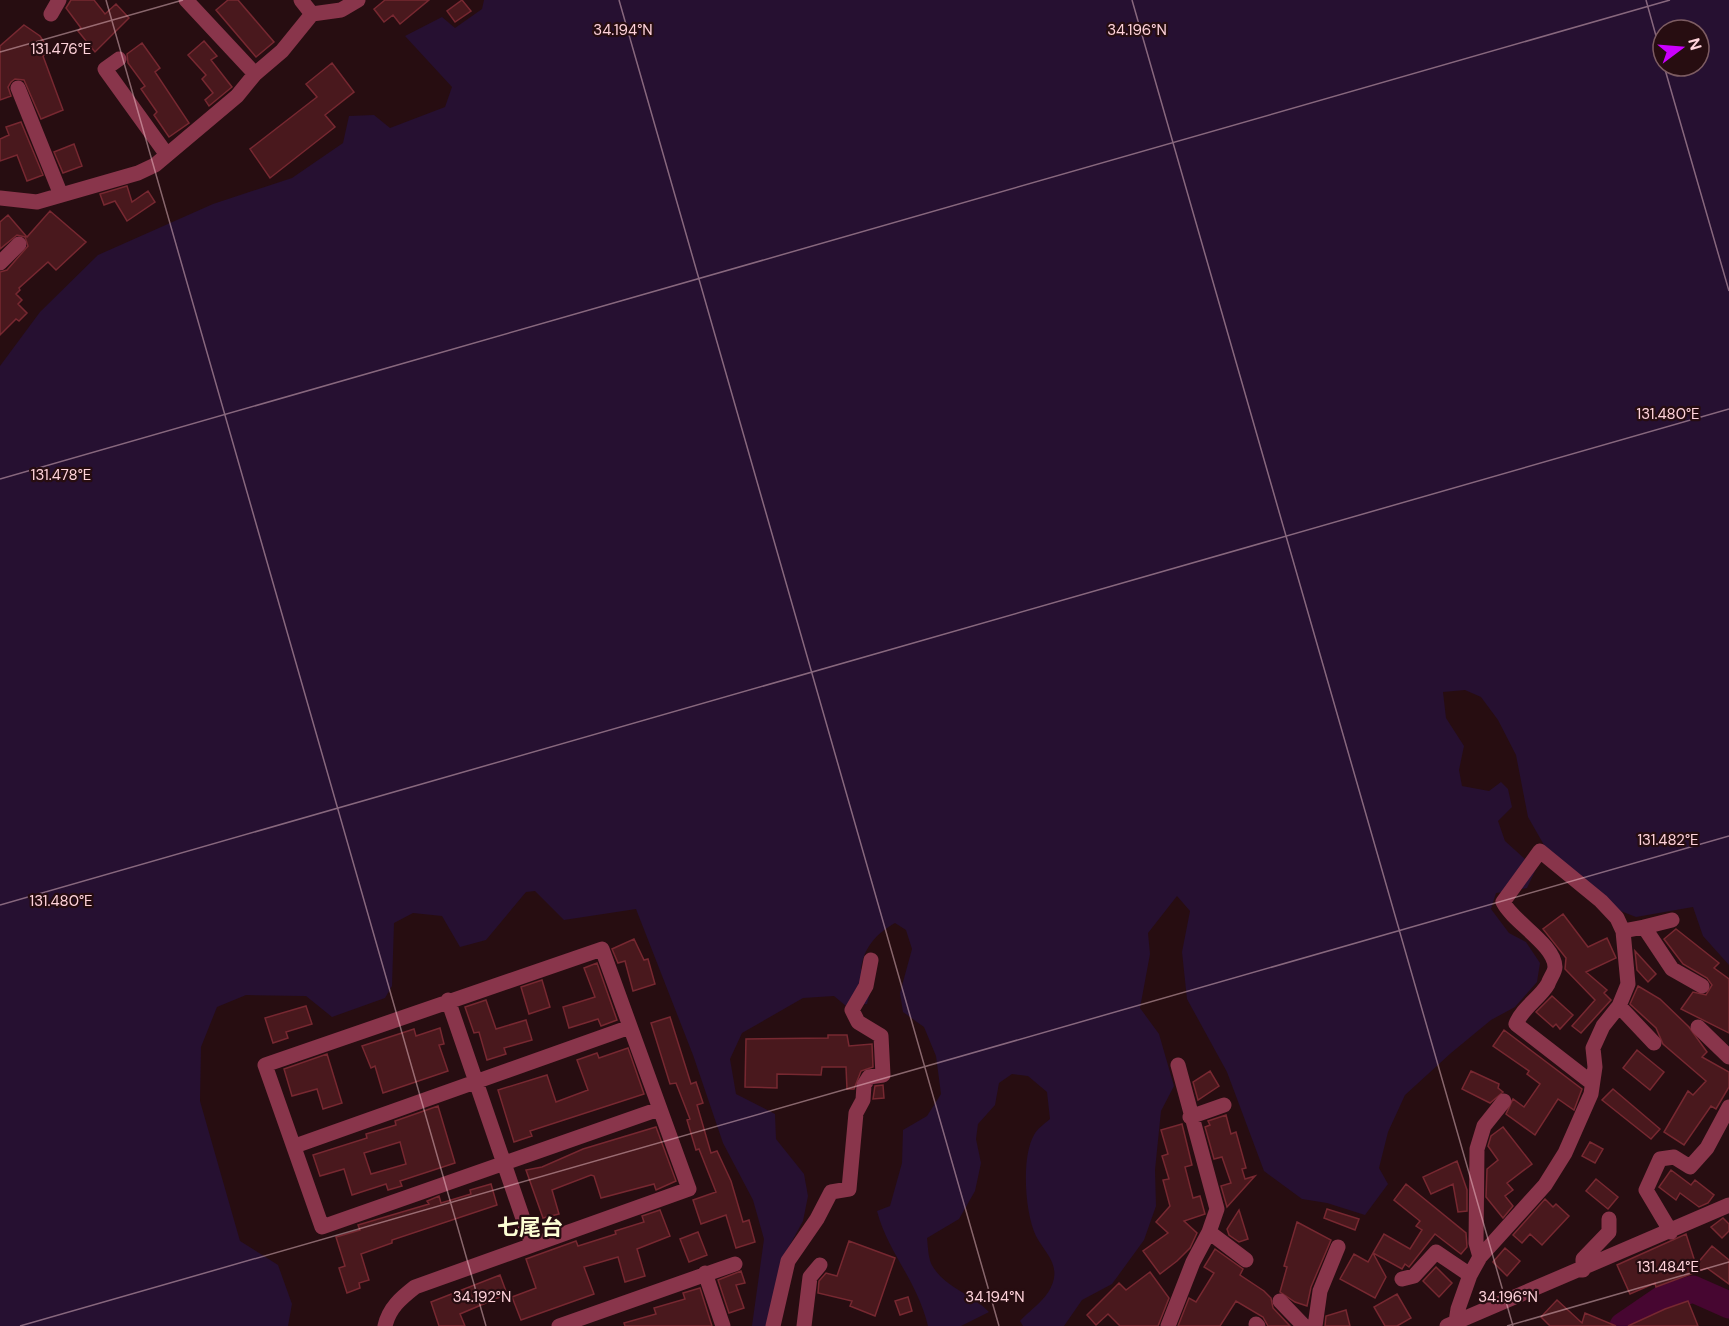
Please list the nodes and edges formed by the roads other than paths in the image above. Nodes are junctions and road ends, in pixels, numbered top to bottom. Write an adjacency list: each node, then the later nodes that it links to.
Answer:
1 (186, 0): 6 (street)
2 (301, 0): 4 (street)
3 (358, 0): 4 (street)
4 (312, 14): 6 (street)
5 (119, 59): 8 (street)
6 (255, 74): 8 (street)
7 (18, 88): 9 (street)
8 (167, 154): 9 (street)
9 (61, 195): 10 (street)
10 (0, 198)
11 (19, 244): 12 (street)
12 (0, 263)
13 (1672, 920): 14 (street)
14 (1644, 927): 15 (street); 17 (street)
15 (1623, 931): 19 (street); 26 (street)
16 (871, 960): 53 (street)
17 (1702, 986)
18 (448, 1000): 20 (street); 25 (street); 32 (street)
19 (1619, 1006): 22 (street); 26 (street)
20 (630, 1027): 25 (street); 30 (street)
21 (1698, 1027): 23 (street)
22 (1654, 1043)
23 (1727, 1052)
24 (1178, 1065): 31 (street)
25 (477, 1081): 32 (street); 33 (street)
26 (1592, 1083): 40 (street)
27 (1504, 1101): 40 (street)
28 (1224, 1105): 31 (street)
29 (1729, 1107): 37 (street)
30 (659, 1109): 33 (street); 38 (street)
31 (1190, 1117): 36 (street)
32 (295, 1146): 33 (street)
33 (506, 1162): 38 (street)
34 (1729, 1205): 37 (street)
35 (1609, 1219): 44 (street)
36 (1209, 1232): 41 (street); 55 (street)
37 (1671, 1232): 44 (street)
38 (532, 1245): 50 (street)
39 (1338, 1247): 57 (street)
40 (1480, 1257): 46 (street)
41 (1246, 1260)
42 (735, 1264): 45 (street)
43 (820, 1265): 54 (street)
44 (1583, 1270): 49 (street)
45 (705, 1273): 51 (street); 52 (street)
46 (1470, 1275): 47 (street); 49 (street)
47 (1402, 1280)
48 (1280, 1300): 56 (street)
49 (1451, 1324)
50 (385, 1326)
51 (559, 1326)
52 (723, 1326)
53 (774, 1326)
54 (804, 1326)
55 (1168, 1326)
56 (1304, 1326)
57 (1315, 1326)

